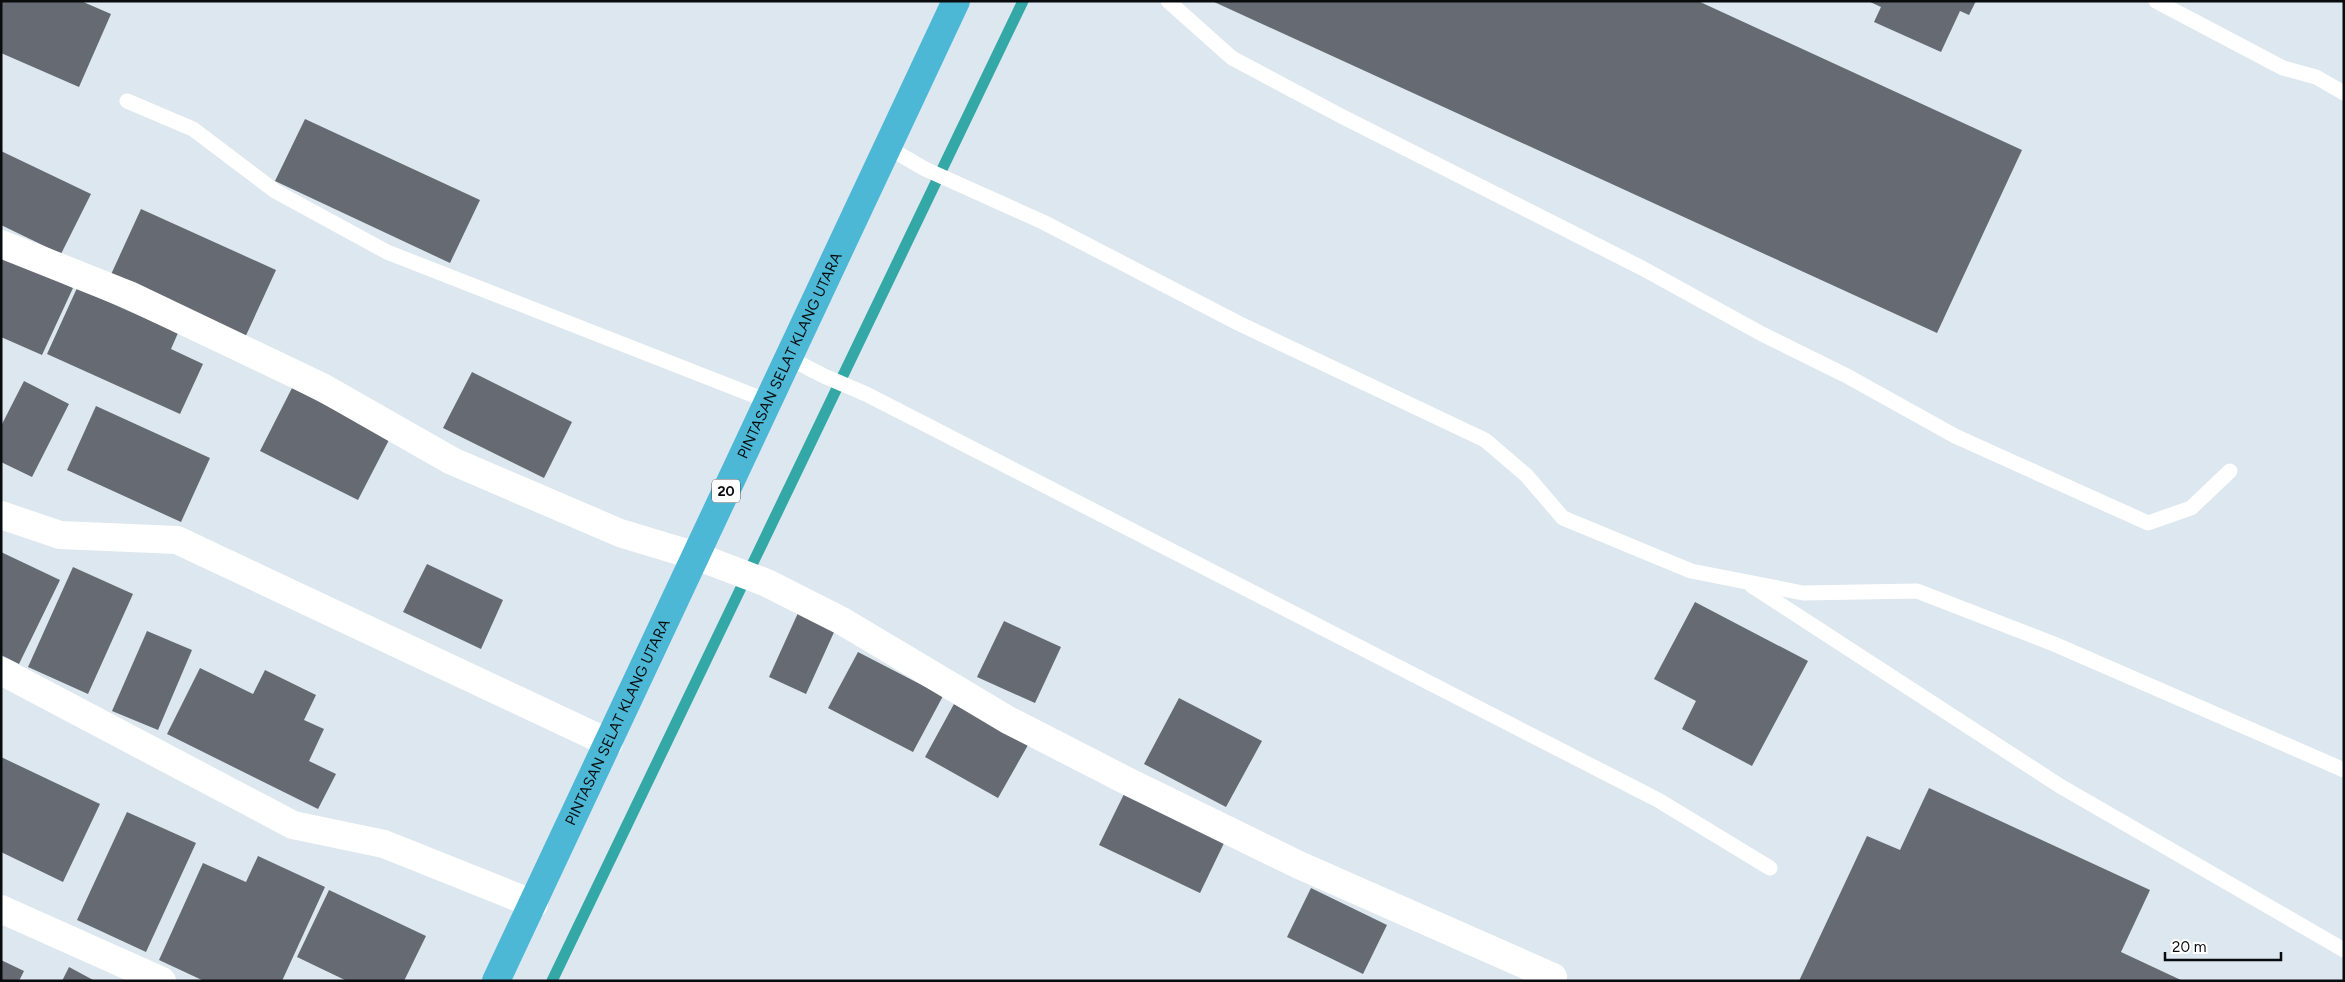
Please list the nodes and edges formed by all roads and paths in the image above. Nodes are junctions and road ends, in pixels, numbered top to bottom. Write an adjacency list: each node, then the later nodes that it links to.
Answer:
1 (956, 1): 6 (highway, PINTASAN SELAT KLANG UTARA / 20)
2 (1168, 1): 10 (lane)
3 (2156, 1): 4 (lane)
4 (2344, 92)
5 (127, 101): 9 (lane)
6 (888, 147): 8 (highway, PINTASAN SELAT KLANG UTARA / 20); 13 (lane)
7 (1, 244): 12 (street)
8 (789, 358): 9 (highway, PINTASAN SELAT KLANG UTARA / 20); 17 (lane)
9 (768, 401): 12 (highway, PINTASAN SELAT KLANG UTARA / 20)
10 (2230, 471)
11 (1, 516): 15 (street)
12 (696, 556): 15 (highway, PINTASAN SELAT KLANG UTARA / 20); 21 (street)
13 (1744, 581): 16 (lane); 20 (lane)
14 (1, 671): 18 (street)
15 (609, 743): 18 (highway, PINTASAN SELAT KLANG UTARA / 20)
16 (2344, 770)
17 (1770, 868)
18 (534, 904): 23 (highway, PINTASAN SELAT KLANG UTARA / 20)
19 (1, 908): 22 (street)
20 (2344, 950)
21 (1553, 977)
22 (162, 981)
23 (496, 981)

